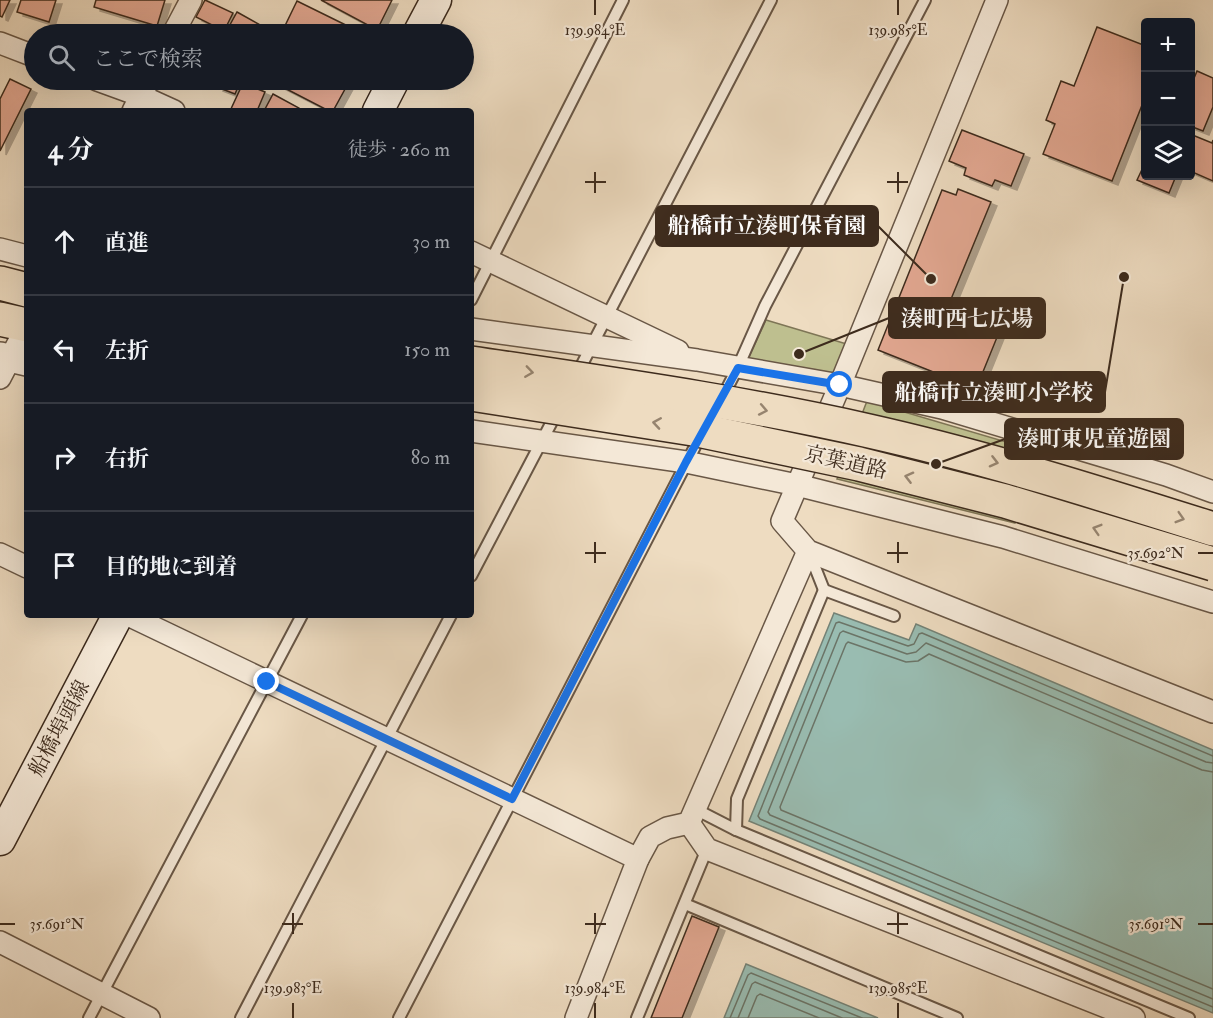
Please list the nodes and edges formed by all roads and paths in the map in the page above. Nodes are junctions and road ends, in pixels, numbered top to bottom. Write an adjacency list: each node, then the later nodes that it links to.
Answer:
1 (191, 0): 7 (street)
2 (436, 0): 8 (main road)
3 (623, 0): 19 (lane)
4 (771, 0): 23 (lane)
5 (925, 0): 32 (lane)
6 (997, 0): 33 (street)
7 (178, 24)
8 (423, 24)
9 (0, 43): 10 (street)
10 (24, 52)
11 (127, 90): 13 (street)
12 (389, 90): 15 (main road)
13 (141, 95): 14 (street)
14 (168, 108)
15 (380, 108)
16 (0, 249): 18 (street)
17 (474, 253): 19 (street)
18 (24, 255)
19 (491, 261): 22 (lane); 23 (street)
20 (0, 283): 21 (highway)
21 (24, 289)
22 (474, 294)
23 (606, 317): 28 (lane); 29 (street)
24 (0, 319): 25 (highway)
25 (24, 324)
26 (474, 329): 28 (street)
27 (24, 331): 30 (street)
28 (592, 345): 29 (street); 36 (lane)
29 (697, 360): 32 (street)
30 (9, 363)
31 (474, 363): 40 (highway, 京葉道路, one-way to 40, bridge)
32 (738, 368): 33 (street); 37 (lane)
33 (840, 385): 38 (street); 39 (street)
34 (474, 394): 43 (highway, 京葉道路, one-way to 34, bridge)
35 (474, 431): 36 (street)
36 (541, 442): 37 (street); 45 (lane)
37 (686, 462): 38 (street); 56 (lane)
38 (797, 485): 41 (street); 47 (street)
39 (1213, 492)
40 (1213, 529)
41 (808, 551): 46 (lane); 54 (street); 57 (street)
42 (0, 554): 44 (street)
43 (1213, 564)
44 (24, 566)
45 (474, 570)
46 (824, 590): 48 (lane); 58 (lane)
47 (1213, 602)
48 (894, 616)
49 (116, 618): 59 (main road, 船橋埠頭線)
50 (134, 618): 53 (street)
51 (300, 618): 53 (lane)
52 (449, 618): 55 (lane)
53 (267, 682): 55 (street); 64 (lane)
54 (1213, 712)
55 (386, 739): 56 (street); 67 (lane)
56 (512, 799): 61 (street); 68 (lane)
57 (692, 816): 58 (lane); 60 (street); 61 (street)
58 (736, 830): 73 (lane)
59 (0, 840)
60 (707, 849): 62 (lane); 72 (street)
61 (638, 859): 69 (street)
62 (685, 903): 70 (lane); 71 (lane)
63 (0, 942): 64 (street)
64 (102, 994): 65 (lane); 66 (street)
65 (89, 1018)
66 (149, 1018)
67 (241, 1018)
68 (399, 1018)
69 (576, 1018)
70 (637, 1018)
71 (957, 1018)
72 (1134, 1018)
73 (1189, 1018)

